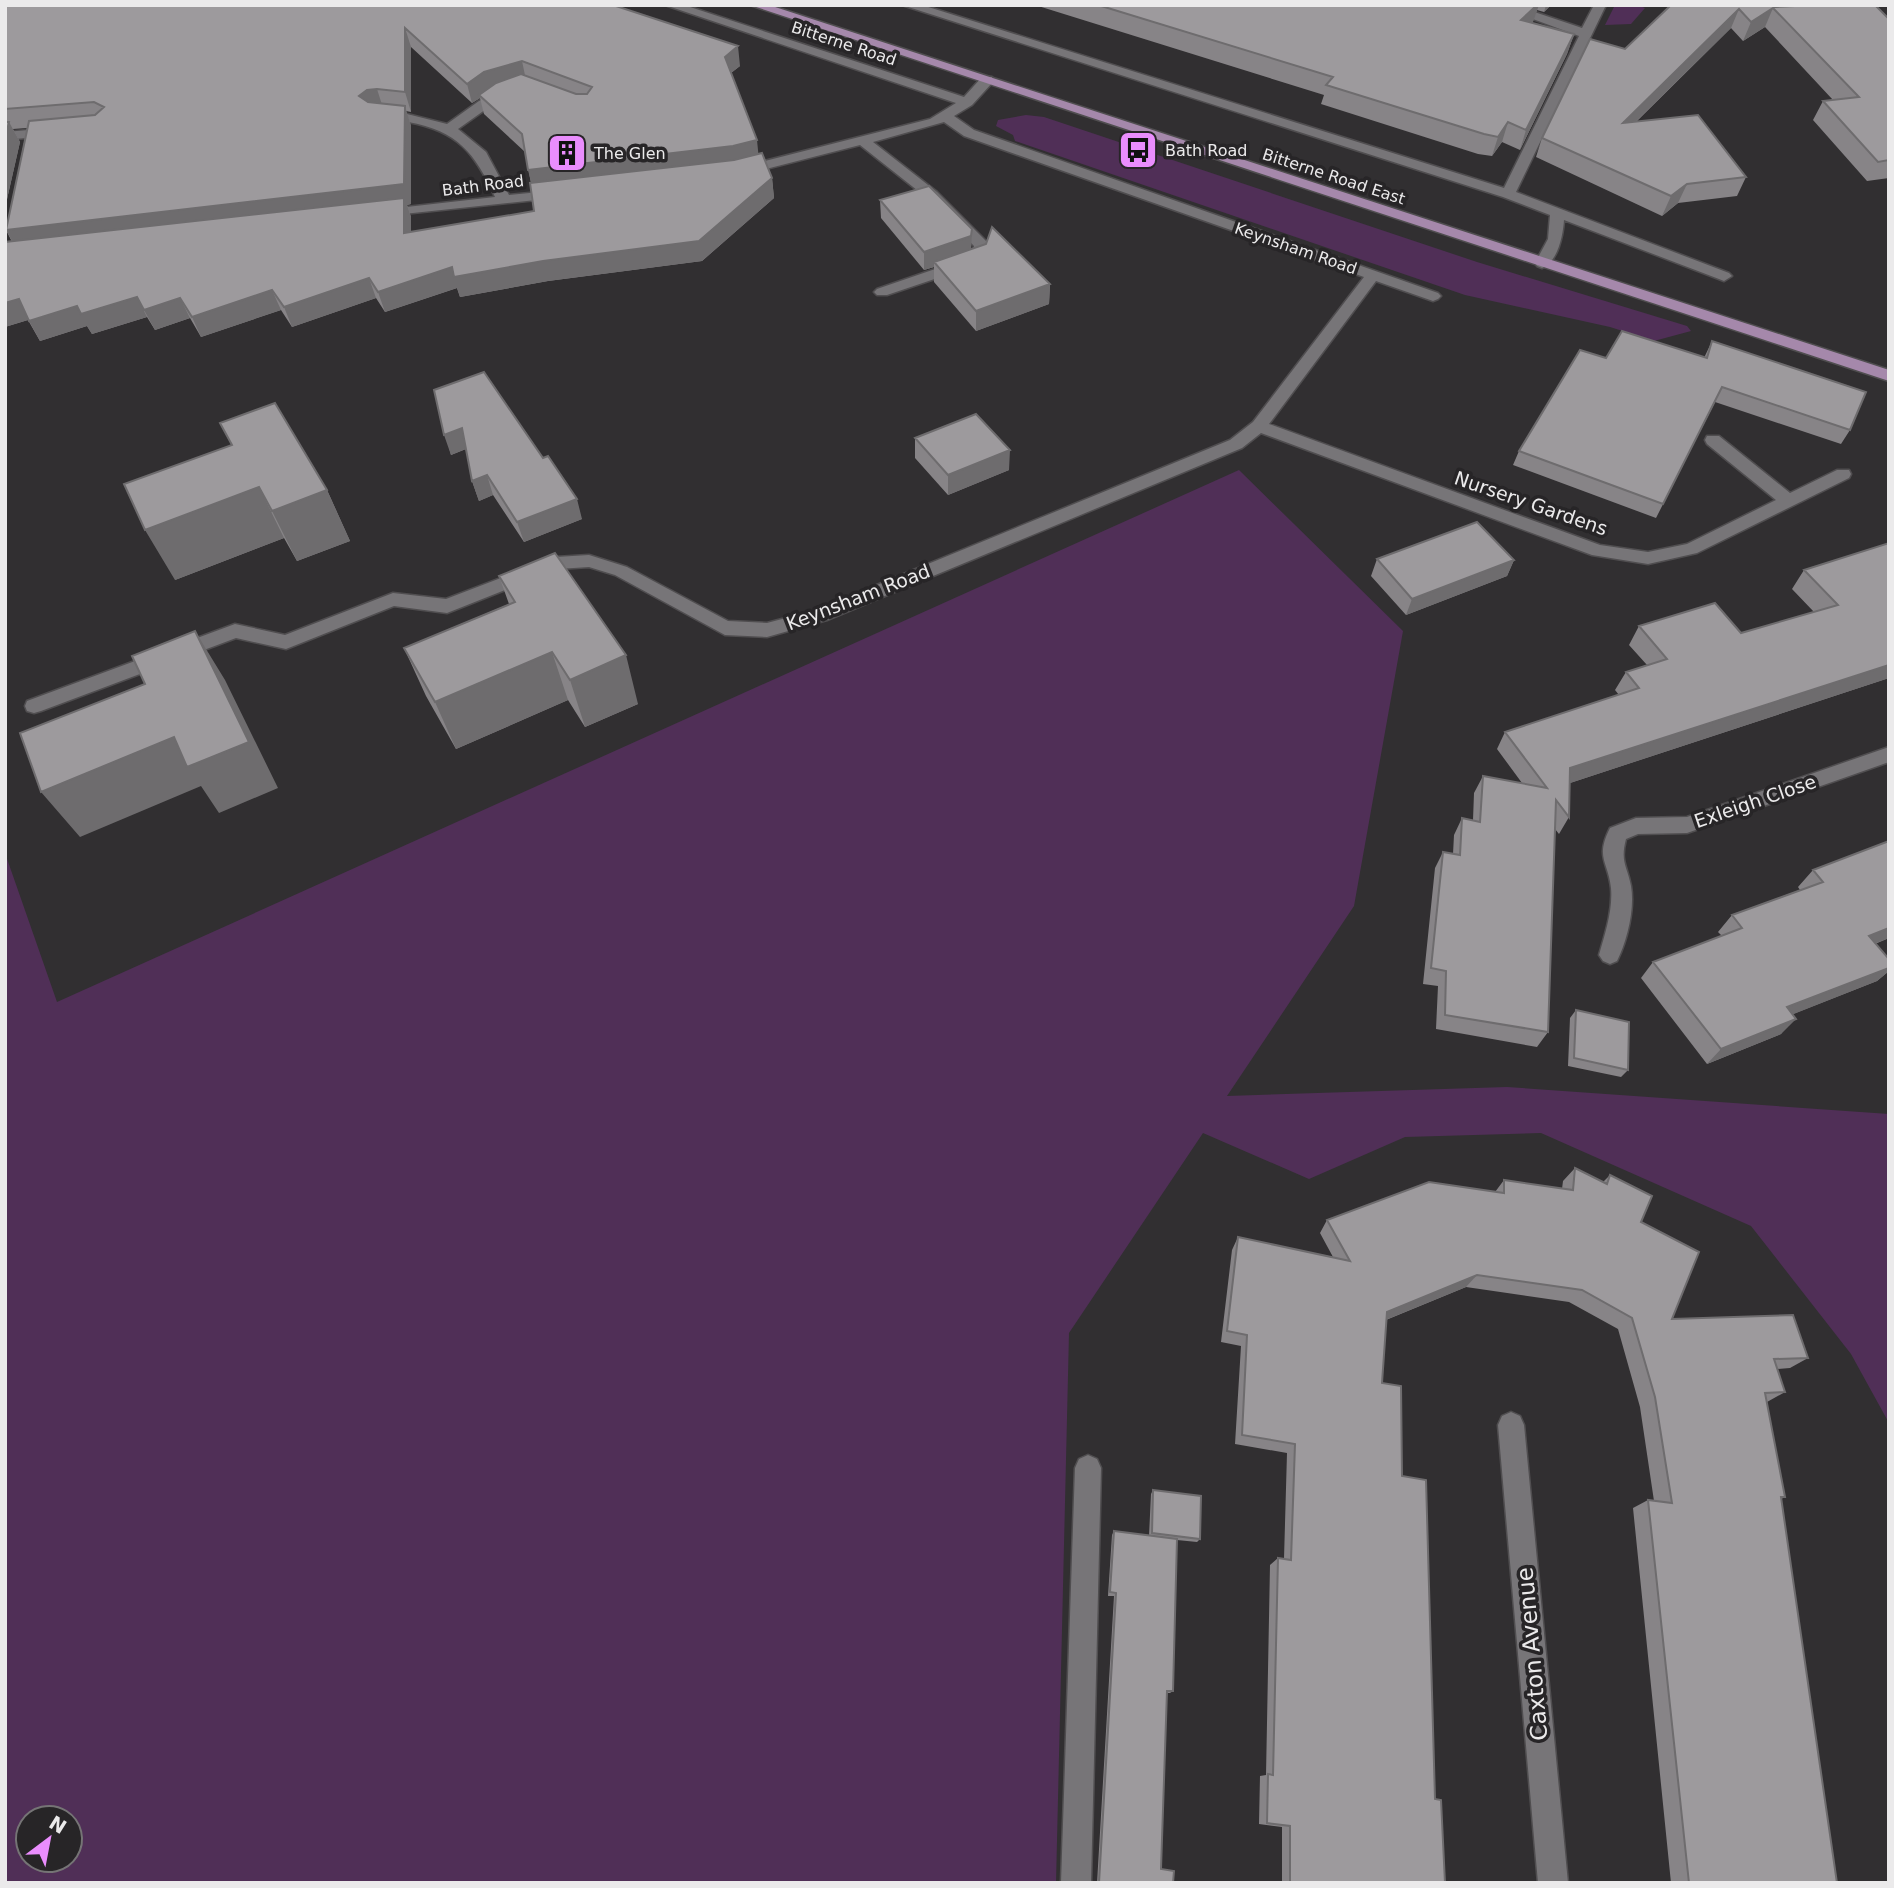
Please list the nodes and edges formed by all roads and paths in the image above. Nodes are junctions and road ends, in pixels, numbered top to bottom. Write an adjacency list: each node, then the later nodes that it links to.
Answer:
1 (671, 5): 9 (street, Bitterne Road)
2 (908, 5): 18 (street, Bitterne Road East)
3 (1501, 5): 6 (street)
4 (1600, 5): 6 (street)
5 (766, 6): 7 (main road, Bitterne Road East)
6 (1586, 34): 18 (street)
7 (987, 80): 9 (street); 22 (main road, Bitterne Road East)
8 (519, 87): 13 (street)
9 (967, 102): 11 (street)
10 (374, 115): 13 (street)
11 (946, 117): 15 (street); 23 (street, Keynsham Road)
12 (67, 131): 14 (street)
13 (447, 131): 19 (street)
14 (5, 136)
15 (865, 142): 16 (street); 25 (street)
16 (724, 174)
17 (570, 193): 19 (street, Bath Road)
18 (1508, 194): 20 (street, Bitterne Road East)
19 (504, 201): 21 (street, Bath Road)
20 (1557, 212): 22 (street); 24 (street, Bitterne Road East)
21 (366, 216)
22 (1542, 263): 27 (main road, Bitterne Road East)
23 (1373, 275): 26 (street, Keynsham Road); 28 (street, Keynsham Road)
24 (1724, 276)
25 (882, 292)
26 (1433, 296)
27 (1889, 376)
28 (1259, 426): 31 (street, Nursery Gardens); 32 (street, Keynsham Road)
29 (1713, 440): 31 (street)
30 (1843, 474): 31 (street, Nursery Gardens)
31 (1788, 500)
32 (34, 706)
33 (1889, 754): 34 (street, Exleigh Close)
34 (1610, 955)
35 (1511, 1425): 38 (street, Caxton Avenue)
36 (1088, 1468): 37 (street)
37 (1076, 1883)
38 (1553, 1883)

